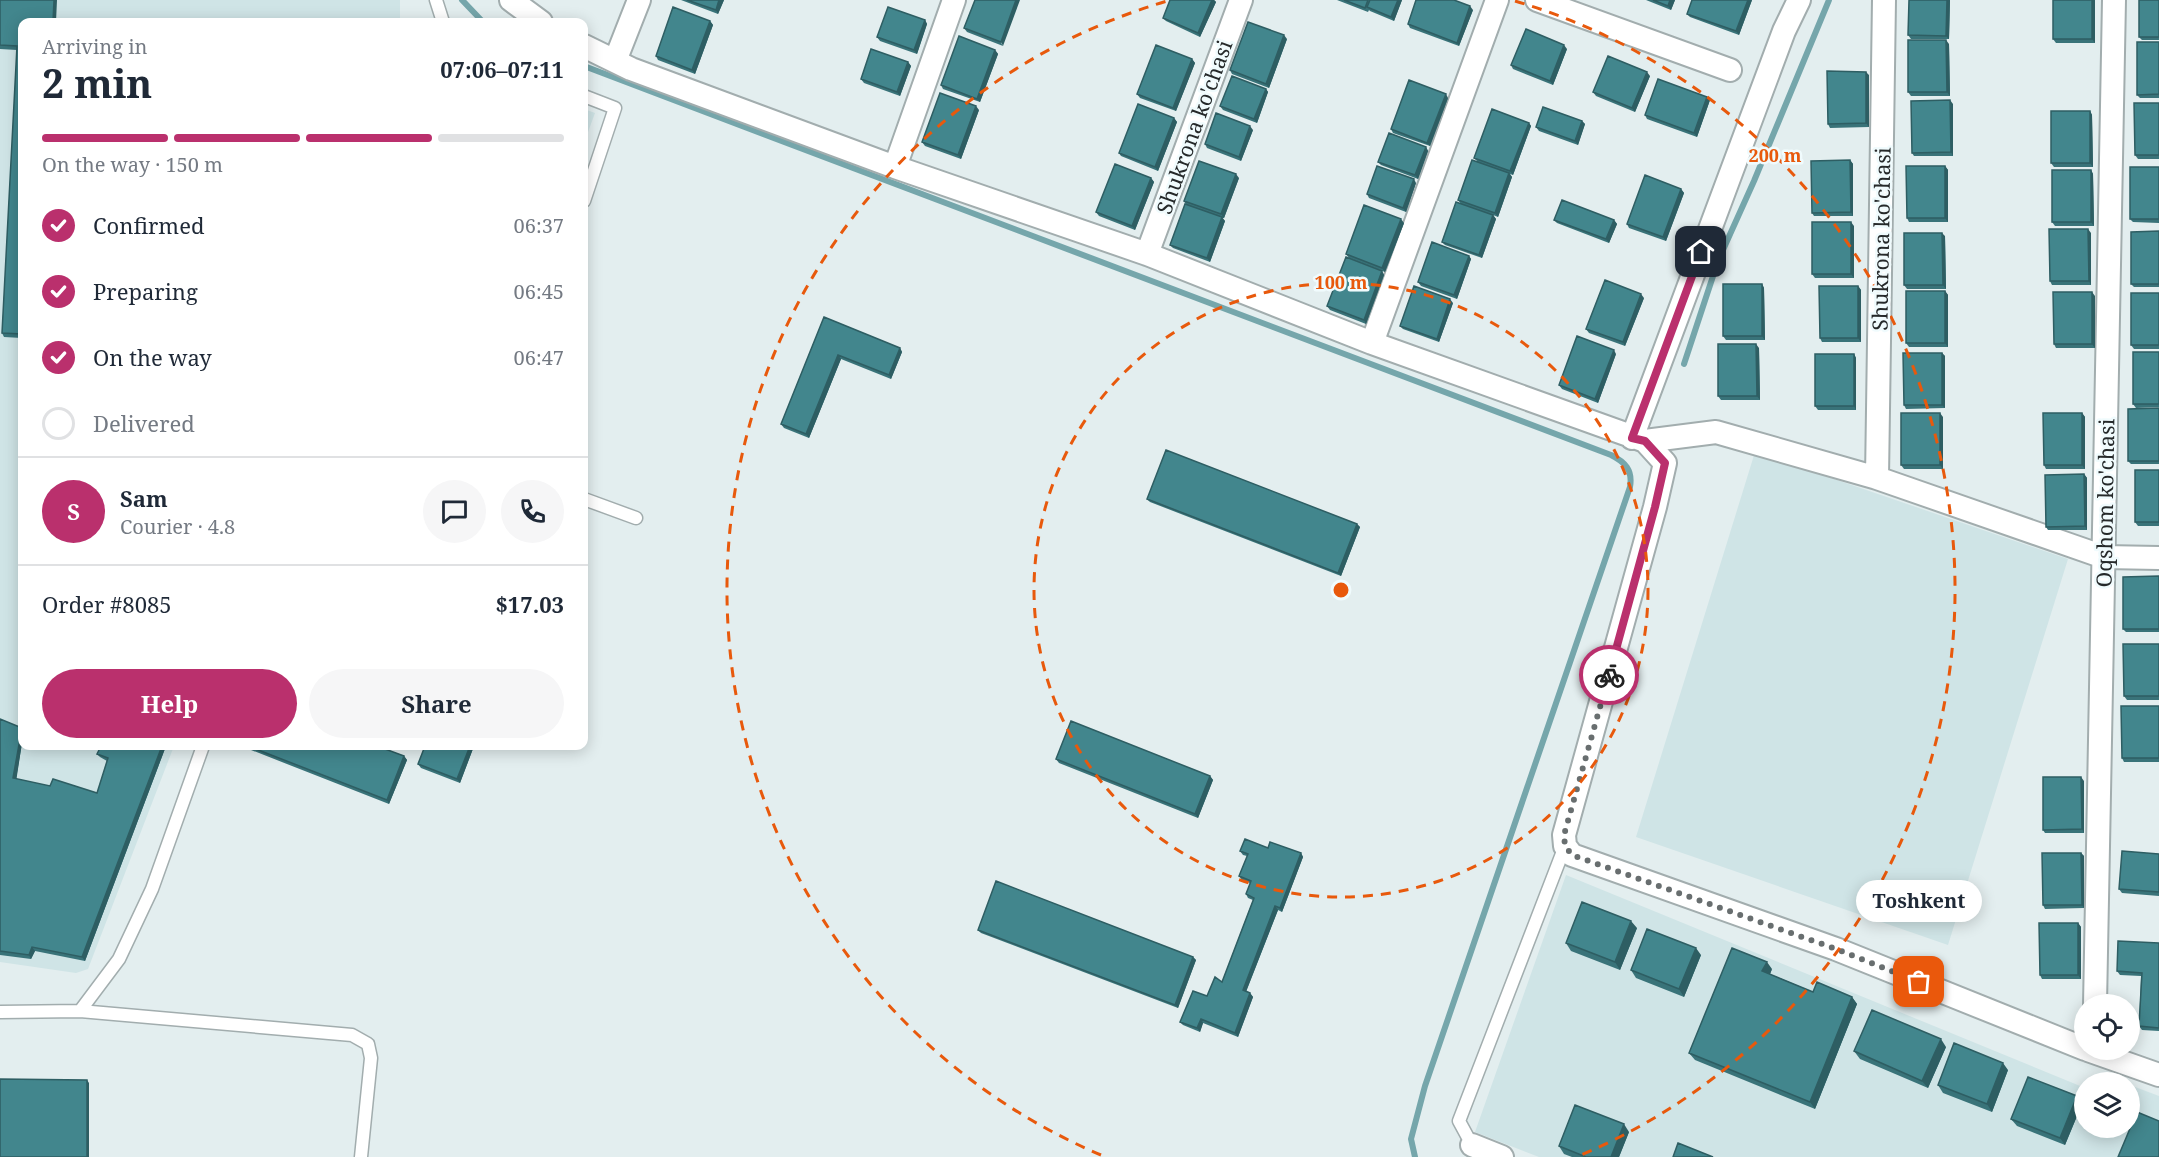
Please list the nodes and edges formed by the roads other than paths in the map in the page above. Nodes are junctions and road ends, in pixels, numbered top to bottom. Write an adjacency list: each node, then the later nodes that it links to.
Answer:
1 (436, 0): 11 (lane)
2 (511, 0): 12 (street)
3 (639, 0): 14 (street)
4 (954, 0): 17 (street)
5 (1241, 0): 19 (street, Shukrona ko'chasi)
6 (1497, 0): 20 (street)
7 (1537, 0): 15 (street)
8 (1798, 0): 21 (street)
9 (1884, 0): 22 (street, Shukrona ko'chasi)
10 (2114, 0): 25 (street, Oqshom ko'chasi)
11 (442, 18)
12 (536, 18)
13 (588, 48): 14 (street)
14 (615, 62): 17 (street)
15 (1730, 70)
16 (588, 98): 18 (lane)
17 (895, 167): 19 (street)
18 (588, 189)
19 (1147, 254): 20 (street)
20 (1372, 343): 21 (street)
21 (1639, 440): 22 (street); 28 (street)
22 (1878, 478): 25 (street)
23 (588, 500): 24 (lane)
24 (636, 518)
25 (2104, 557): 26 (street); 29 (street, Oqshom ko'chasi)
26 (2159, 558)
27 (202, 750): 30 (lane)
28 (1565, 846): 32 (street); 35 (lane)
29 (2095, 994)
30 (80, 1011): 31 (lane); 36 (lane)
31 (0, 1012)
32 (2074, 1044)
33 (2118, 1060): 34 (street)
34 (2159, 1075)
35 (1472, 1145): 37 (street)
36 (361, 1157)
37 (1502, 1157)

